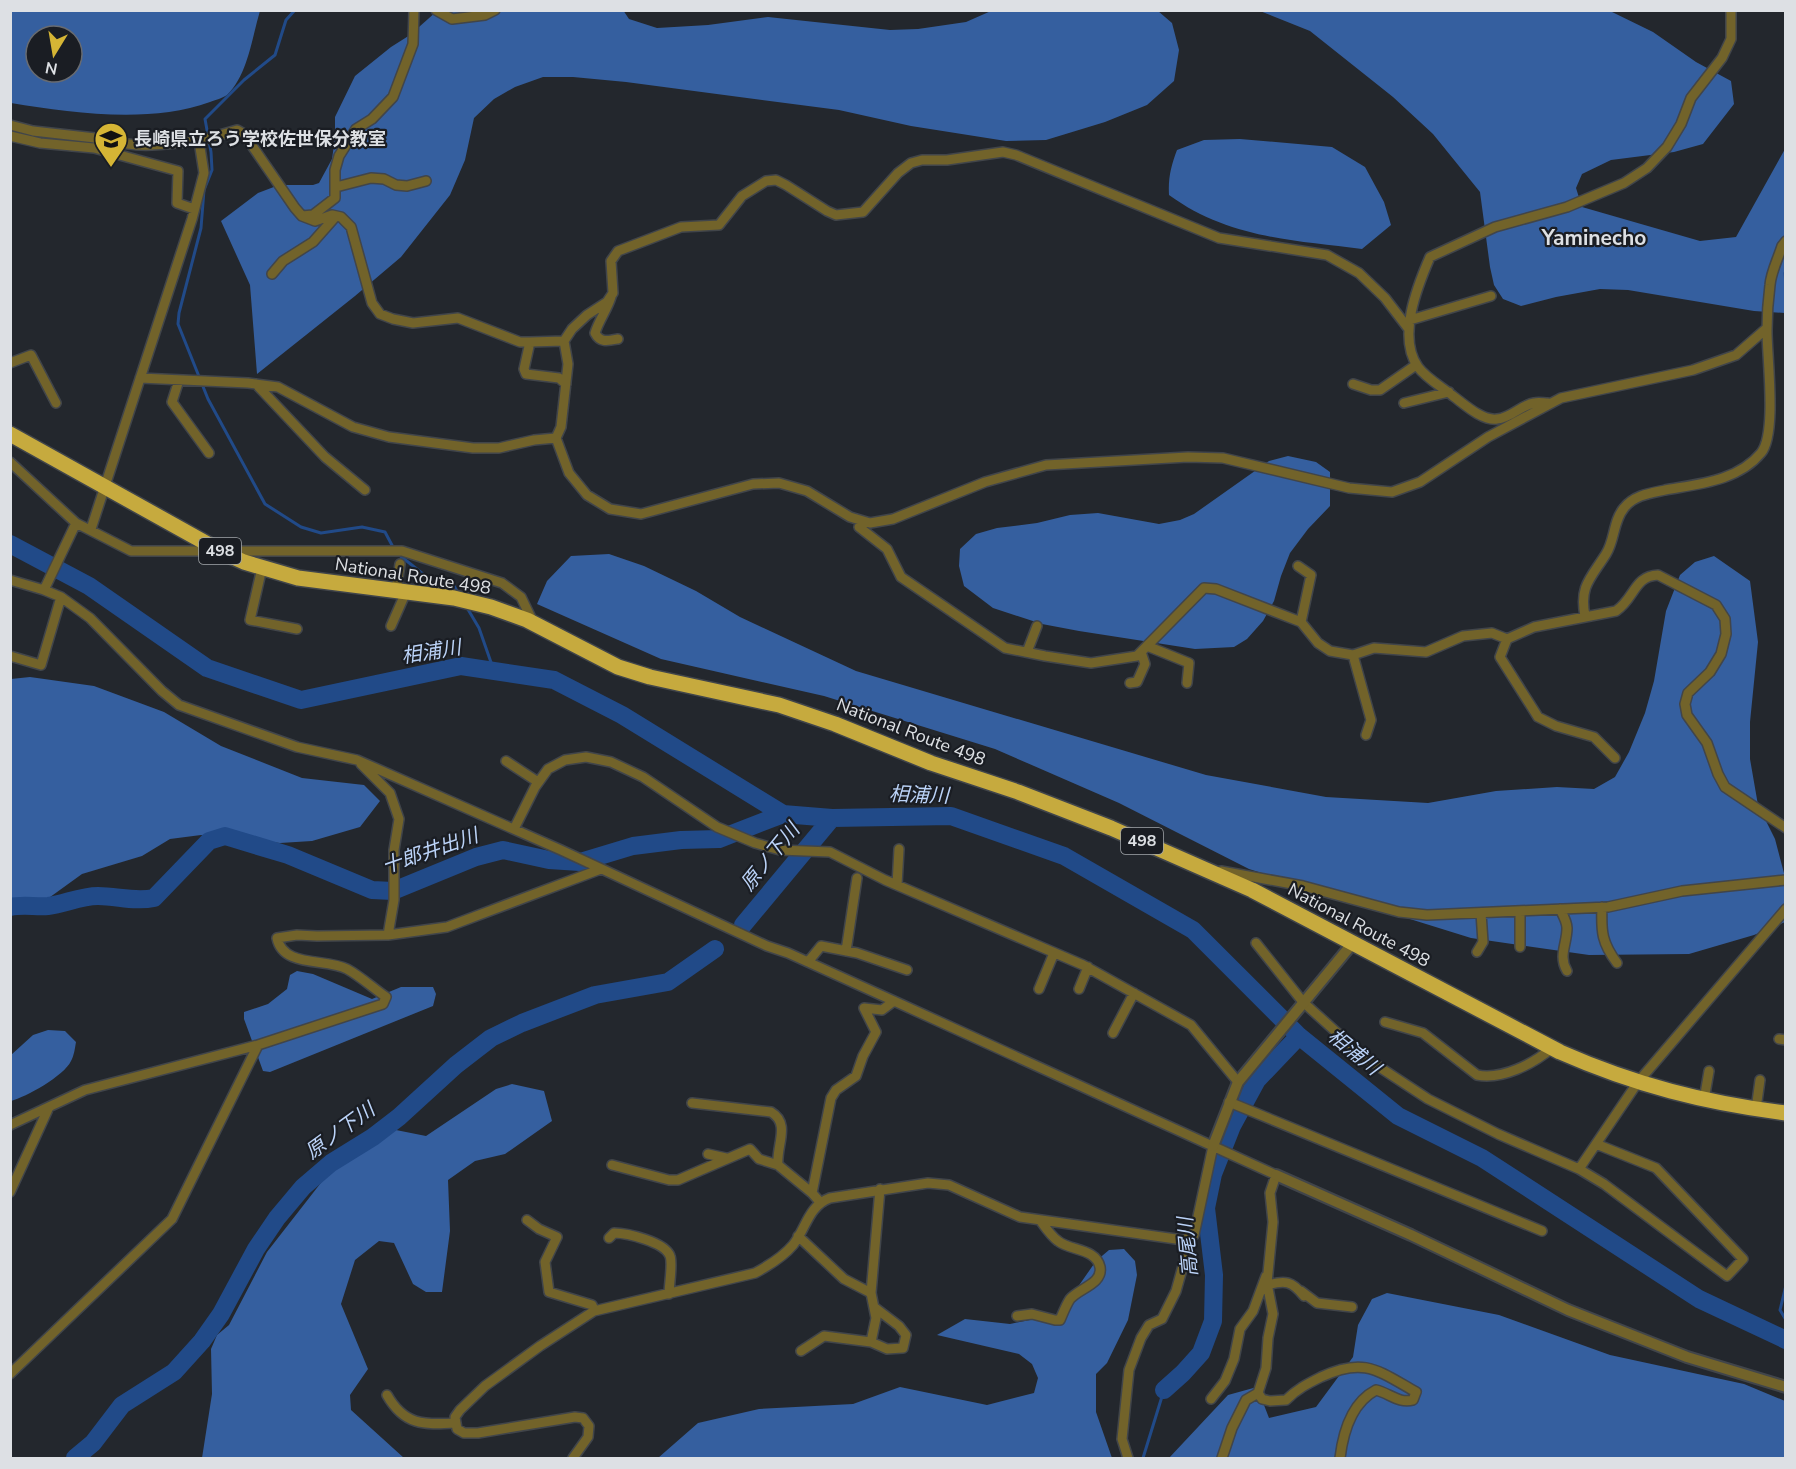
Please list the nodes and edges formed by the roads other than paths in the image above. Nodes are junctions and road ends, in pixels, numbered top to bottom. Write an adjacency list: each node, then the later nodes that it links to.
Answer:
1 (414, 10): 9 (street)
2 (436, 10): 3 (street)
3 (495, 10)
4 (1731, 10): 17 (street)
5 (10, 125): 7 (street)
6 (10, 136): 10 (street)
7 (201, 140): 10 (street); 11 (street)
8 (426, 181): 9 (street)
9 (336, 187): 11 (street)
10 (194, 209): 24 (street)
11 (302, 216): 12 (street)
12 (336, 216): 14 (street); 21 (street)
13 (1785, 241): 18 (street)
14 (272, 274)
15 (612, 295): 17 (street); 19 (street); 20 (street)
16 (1491, 296): 17 (street)
17 (1409, 324): 23 (street)
18 (1767, 328): 32 (street); 50 (street)
19 (618, 339)
20 (564, 341): 21 (street); 27 (street)
21 (530, 342): 27 (street)
22 (10, 363): 30 (street)
23 (1416, 365): 28 (street); 29 (street)
24 (140, 378): 25 (street); 37 (street)
25 (179, 380): 26 (street); 35 (street)
26 (256, 384): 34 (street); 38 (street)
27 (566, 384): 34 (street)
28 (1353, 384)
29 (1449, 392): 31 (street); 32 (street)
30 (56, 403)
31 (1404, 403)
32 (1550, 404): 34 (street)
33 (10, 434): 37 (highway, National Route 498 / 498)
34 (556, 438)
35 (209, 453)
36 (10, 462): 39 (street)
37 (103, 487): 41 (street); 42 (highway, National Route 498 / 498)
38 (365, 490)
39 (76, 523): 41 (street); 47 (street)
40 (859, 527): 58 (street)
41 (89, 529): 42 (street)
42 (222, 552): 45 (highway, National Route 498 / 498); 52 (street)
43 (400, 564): 48 (street)
44 (1298, 566): 51 (street)
45 (262, 568): 48 (highway, National Route 498 / 498); 55 (street)
46 (10, 580): 47 (street)
47 (45, 587): 49 (street)
48 (401, 591): 52 (highway, National Route 498 / 498); 53 (street)
49 (61, 597): 60 (street); 65 (street)
50 (1585, 616): 56 (street); 69 (street)
51 (1301, 622): 57 (street); 59 (street)
52 (534, 623): 72 (highway, National Route 498 / 498)
53 (391, 626)
54 (1037, 626): 58 (street)
55 (297, 629)
56 (1507, 639): 59 (street); 64 (street)
57 (1144, 649): 58 (street); 61 (street); 62 (street)
58 (1027, 652)
59 (1353, 655): 63 (street)
60 (10, 656)
61 (1130, 683)
62 (1186, 683)
63 (1366, 735)
64 (1615, 758)
65 (357, 760): 68 (street); 81 (street)
66 (506, 761): 67 (street)
67 (538, 782): 68 (street); 75 (street)
68 (514, 828): 71 (street)
69 (1785, 828)
70 (899, 849): 75 (street)
71 (601, 869): 81 (street); 88 (street)
72 (1207, 869): 80 (street); 83 (highway, National Route 498 / 498)
73 (857, 878): 85 (street)
74 (1785, 880): 76 (street)
75 (897, 885): 87 (street)
76 (1602, 907): 77 (street); 89 (street)
77 (1560, 909): 79 (street); 92 (street)
78 (1785, 909): 105 (street)
79 (1520, 911): 80 (street); 84 (street)
80 (1480, 913): 86 (street)
81 (388, 934): 100 (street)
82 (1256, 943): 97 (street)
83 (1352, 944): 97 (street); 101 (highway, National Route 498 / 498)
84 (1520, 946)
85 (846, 951): 88 (street); 91 (street)
86 (1477, 952)
87 (1054, 953): 90 (street); 93 (street)
88 (808, 962): 96 (street)
89 (1617, 963)
90 (1088, 968): 94 (street); 95 (street)
91 (907, 970)
92 (1567, 970)
93 (1039, 989)
94 (1079, 990)
95 (1134, 993): 99 (street); 104 (street)
96 (894, 1001): 114 (street); 123 (street)
97 (1301, 1005): 104 (street); 119 (street)
98 (1385, 1022): 101 (street)
99 (1113, 1033)
100 (258, 1045): 109 (street); 143 (street)
101 (1551, 1048): 105 (highway, National Route 498 / 498)
102 (1709, 1071): 106 (street)
103 (1760, 1080): 110 (street)
104 (1238, 1082): 108 (street)
105 (1638, 1082): 106 (highway, National Route 498 / 498); 113 (street)
106 (1704, 1100): 110 (highway, National Route 498 / 498)
107 (692, 1102): 118 (street)
108 (1233, 1103): 114 (street); 127 (street)
109 (49, 1107): 112 (street); 122 (street)
110 (1756, 1109): 111 (highway, National Route 498 / 498)
111 (1785, 1113)
112 (10, 1125)
113 (1596, 1144): 119 (street); 119 (street)
114 (1217, 1148): 120 (street); 130 (street)
115 (708, 1154): 116 (street)
116 (727, 1158): 117 (street); 118 (street)
117 (612, 1165)
118 (778, 1165): 123 (street)
119 (1579, 1169)
120 (1276, 1175): 131 (street); 144 (street)
121 (880, 1189): 124 (street); 126 (street); 134 (street)
122 (10, 1192)
123 (812, 1193): 124 (street)
124 (820, 1202): 128 (street)
125 (527, 1220): 139 (street)
126 (1040, 1220): 130 (street); 140 (street)
127 (1542, 1231)
128 (798, 1236): 134 (street); 135 (street)
129 (609, 1238): 135 (street)
130 (1191, 1238): 150 (street)
131 (1268, 1271): 132 (street); 147 (street)
132 (1268, 1285): 133 (street); 145 (street)
133 (1301, 1292): 136 (street); 138 (street)
134 (871, 1293): 137 (street)
135 (669, 1294): 139 (street)
136 (1312, 1305)
137 (874, 1307): 141 (street); 141 (street)
138 (1352, 1307)
139 (594, 1311): 148 (street)
140 (1017, 1316)
141 (871, 1342): 142 (street)
142 (801, 1351)
143 (10, 1374)
144 (1785, 1387)
145 (1258, 1393): 151 (street); 152 (street)
146 (387, 1395): 148 (street)
147 (1211, 1399)
148 (455, 1423): 149 (street)
149 (573, 1458)
150 (1128, 1458)
151 (1221, 1458)
152 (1340, 1458)

